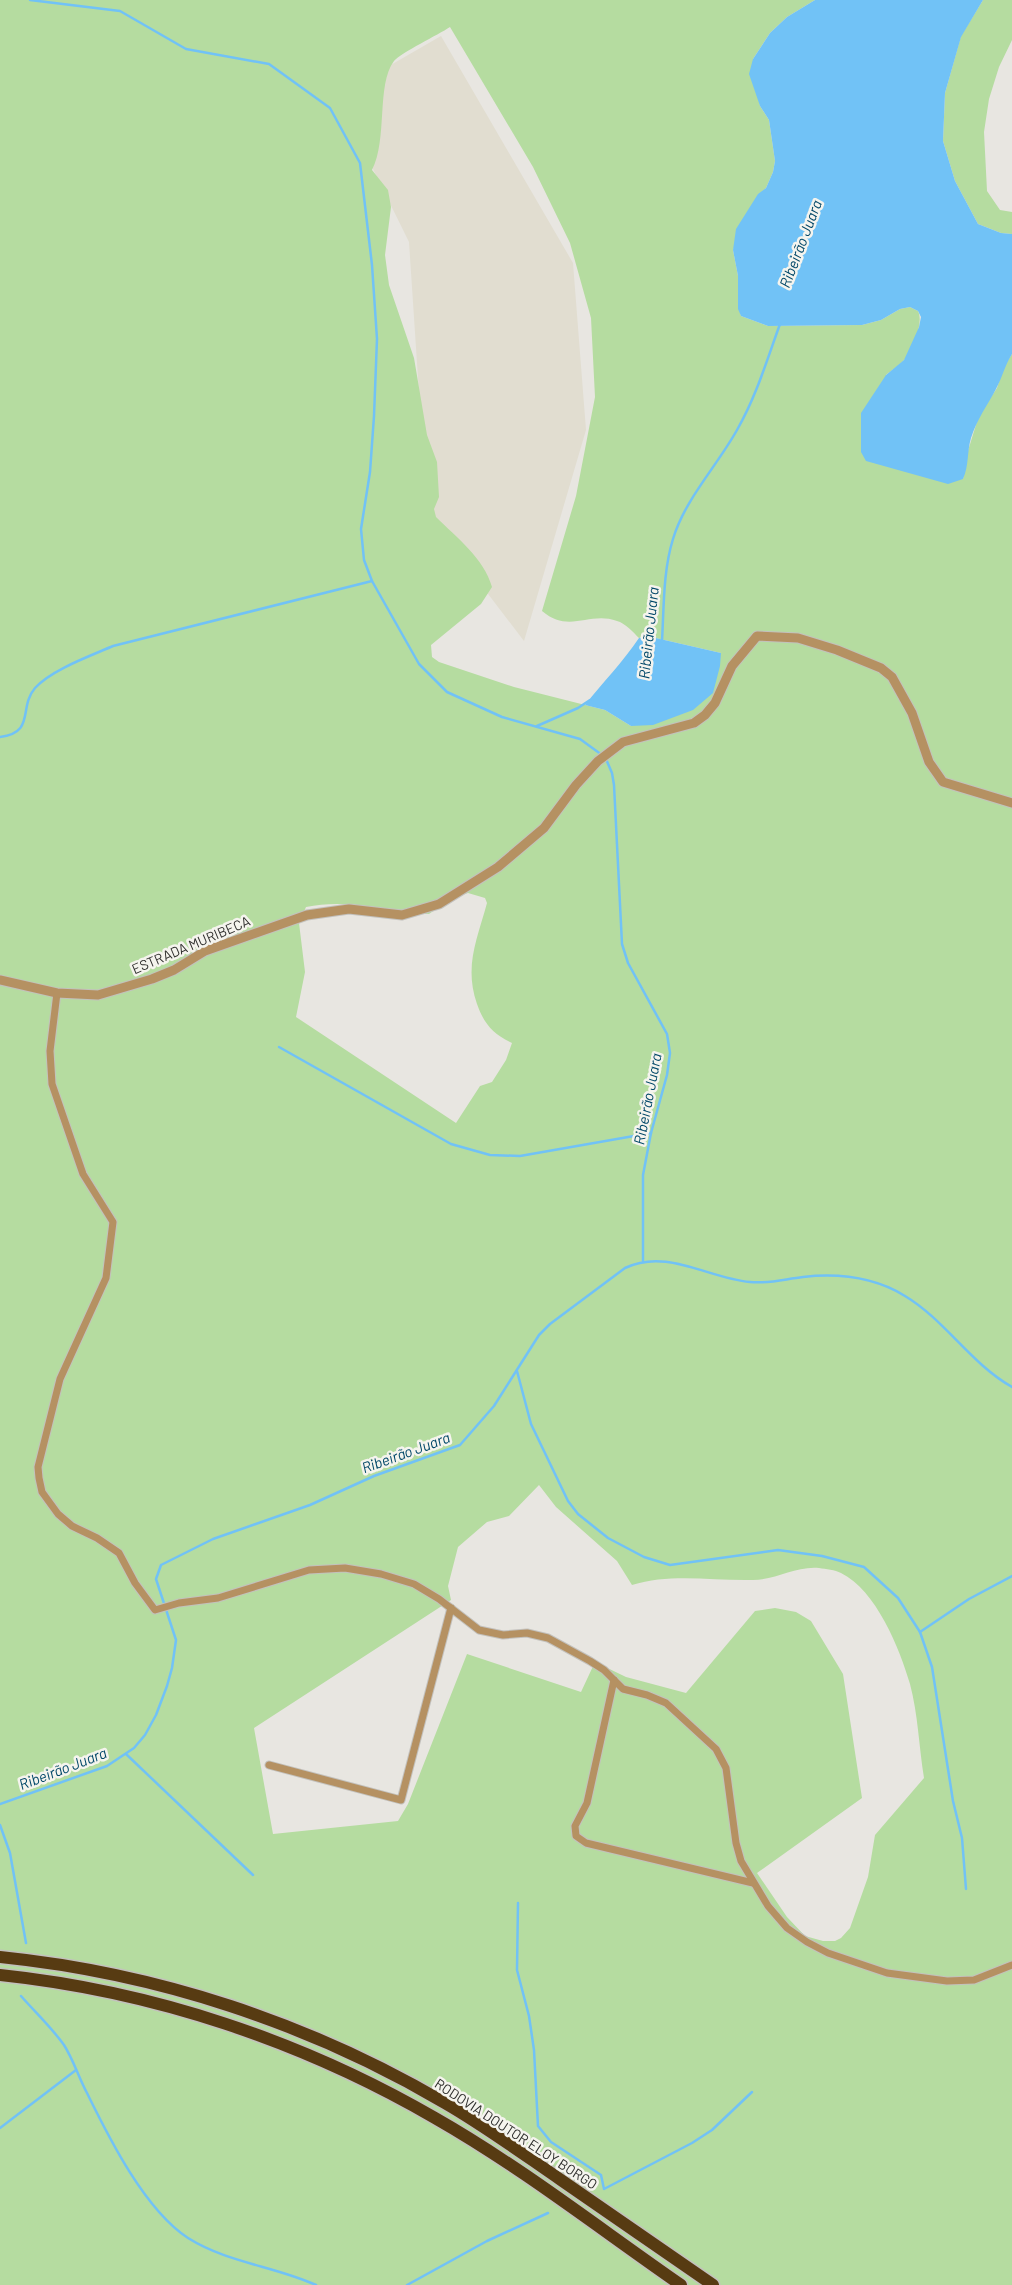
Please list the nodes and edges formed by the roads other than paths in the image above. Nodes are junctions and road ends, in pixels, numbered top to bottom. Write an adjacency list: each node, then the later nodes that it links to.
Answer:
1 (1012, 803): 3 (street, ESTRADA MURIBECA)
2 (0, 980): 3 (street, ESTRADA MURIBECA)
3 (57, 993): 4 (street)
4 (451, 1608): 5 (street); 6 (street)
5 (614, 1680): 7 (street); 7 (street)
6 (269, 1765)
7 (752, 1883): 9 (street)
8 (0, 1957): 12 (highway, RODOVIA DOUTOR ELOY BORGO)
9 (1012, 1965)
10 (0, 1975): 11 (highway)
11 (681, 2285)
12 (713, 2285)

